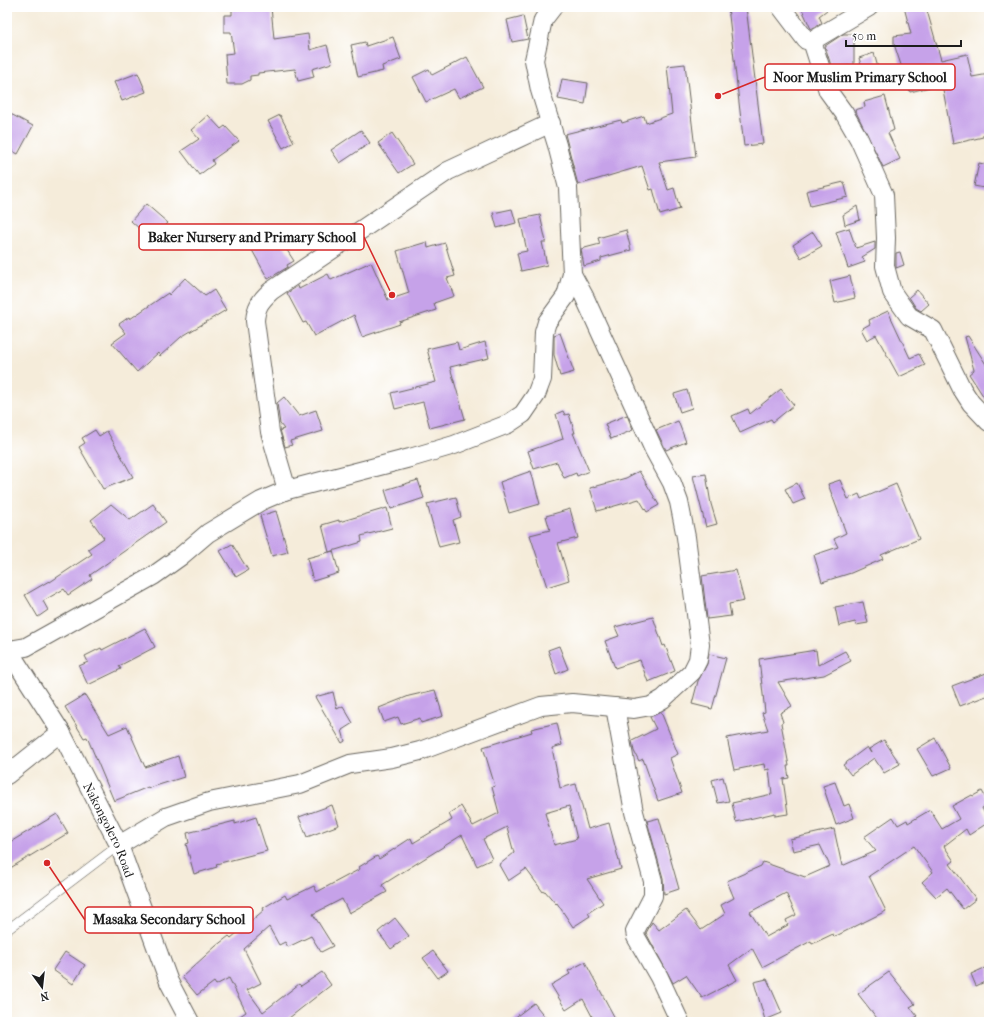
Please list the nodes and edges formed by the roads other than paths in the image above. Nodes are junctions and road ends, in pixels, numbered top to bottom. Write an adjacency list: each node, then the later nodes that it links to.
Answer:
1 (781, 7): 4 (street)
2 (869, 7): 4 (street)
3 (549, 8): 5 (street)
4 (812, 42): 7 (street)
5 (551, 123): 6 (street); 8 (street)
6 (572, 274): 8 (street); 10 (street)
7 (989, 422)
8 (287, 490): 9 (street)
9 (8, 649): 11 (street, Nakongolero Road)
10 (615, 707): 13 (street); 16 (street)
11 (61, 732): 12 (street); 13 (street, Nakongolero Road)
12 (7, 775)
13 (119, 845): 14 (lane); 15 (street, Nakongolero Road)
14 (7, 930)
15 (190, 1022)
16 (680, 1022)

